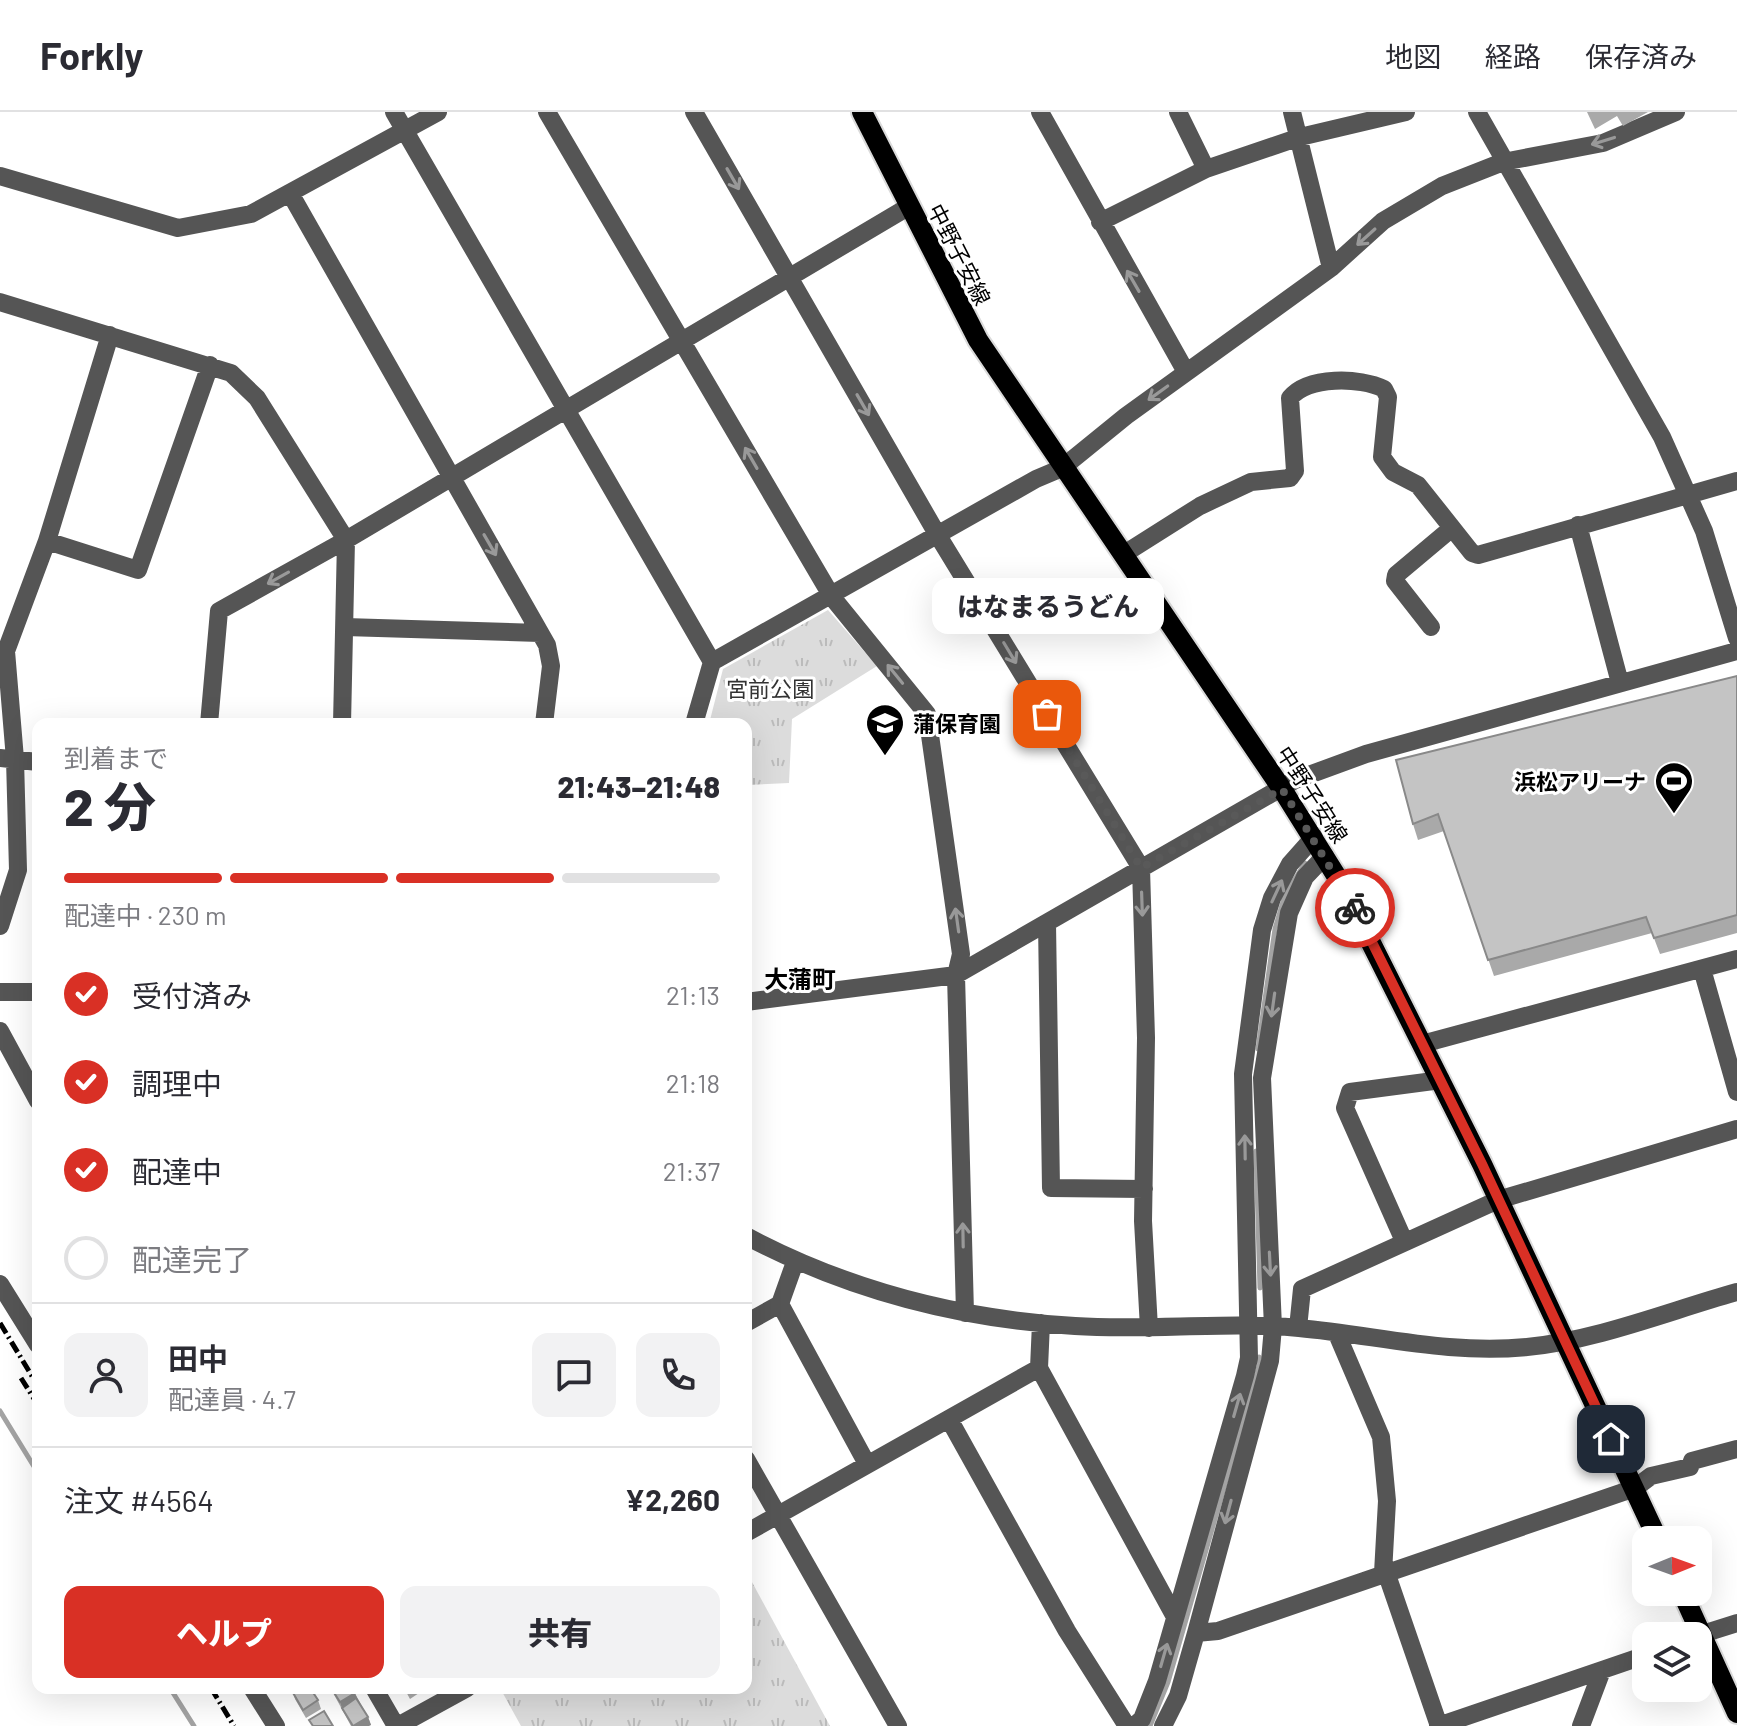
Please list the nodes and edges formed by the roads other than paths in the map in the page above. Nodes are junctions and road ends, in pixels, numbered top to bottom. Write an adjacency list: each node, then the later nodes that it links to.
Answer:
1 (394, 112): 12 (street)
2 (438, 112): 12 (street)
3 (547, 112): 24 (street)
4 (694, 112): 21 (street, one-way to 21)
5 (862, 112): 18 (main road, 中野子安線)
6 (1040, 112): 19 (street)
7 (1178, 112): 15 (street)
8 (1292, 112): 13 (street)
9 (1406, 112): 13 (street)
10 (1477, 112): 14 (street)
11 (1676, 112): 14 (street, one-way to 14)
12 (405, 131): 17 (street); 27 (street)
13 (1300, 137): 15 (street); 20 (street)
14 (1503, 162): 20 (street, one-way to 20); 31 (street)
15 (1206, 169): 19 (street)
16 (0, 176): 17 (street)
17 (290, 193): 29 (street)
18 (908, 207): 21 (street); 28 (main road, 中野子安線)
19 (1100, 222): 26 (street, one-way to 19)
20 (1331, 268): 26 (street)
21 (790, 277): 24 (street); 34 (street, one-way to 34)
22 (0, 302): 23 (street)
23 (110, 335): 25 (street); 36 (street)
24 (682, 339): 27 (street); 38 (street, one-way to 24)
25 (210, 365): 35 (street); 36 (street)
26 (1186, 372): 28 (street, one-way to 28)
27 (568, 407): 29 (street); 44 (street)
28 (1062, 468): 34 (street); 37 (main road, 中野子安線)
29 (451, 477): 35 (street); 41 (street, one-way to 41)
30 (1737, 481): 31 (street)
31 (1689, 495): 32 (street); 42 (street)
32 (1578, 525): 33 (street); 45 (street)
33 (1452, 528): 37 (street); 40 (street)
34 (937, 534): 38 (street); 55 (street, one-way to 55)
35 (346, 540): 39 (street); 46 (street, one-way to 46)
36 (47, 541): 50 (street)
37 (1124, 554): 52 (main road, 中野子安線)
38 (832, 597): 44 (street); 60 (street, one-way to 38)
39 (345, 627): 41 (street); 47 (street)
40 (1431, 627)
41 (540, 633): 48 (street)
42 (1737, 638)
43 (1737, 651): 45 (street)
44 (712, 662): 49 (street)
45 (1620, 683): 52 (street)
46 (210, 718)
47 (342, 718)
48 (545, 718)
49 (696, 718)
50 (8, 758): 51 (street); 57 (street)
51 (32, 761)
52 (1282, 789): 53 (main road, 中野子安線); 55 (street)
53 (1314, 837): 54 (main road, 中野子安線); 81 (street, one-way to 53)
54 (1325, 856): 65 (main road, 中野子安線); 82 (street, one-way to 82)
55 (1141, 868): 56 (street); 70 (street, one-way to 70)
56 (1047, 923): 60 (street); 70 (street)
57 (0, 926)
58 (1737, 959): 59 (street)
59 (1702, 969): 65 (street); 68 (street)
60 (956, 975): 63 (street); 78 (street, one-way to 60)
61 (0, 992): 62 (street)
62 (32, 992)
63 (752, 1001)
64 (0, 1031): 67 (street)
65 (1422, 1044): 66 (main road, 中野子安線)
66 (1441, 1080): 71 (main road, 中野子安線); 73 (street)
67 (32, 1090)
68 (1737, 1092)
69 (1737, 1129): 71 (street)
70 (1144, 1189): 83 (street)
71 (1498, 1200): 73 (street); 87 (main road, 中野子安線)
72 (752, 1239): 74 (street)
73 (1404, 1241): 84 (street)
74 (795, 1262): 77 (street); 78 (street)
75 (0, 1284): 86 (street)
76 (1737, 1292): 87 (street)
77 (780, 1304): 79 (street); 91 (street)
78 (965, 1313): 80 (street)
79 (752, 1320)
80 (1041, 1323): 83 (street); 88 (street)
81 (1248, 1327): 82 (street); 83 (street); 98 (street, one-way to 81)
82 (1273, 1327): 84 (street); 101 (street, one-way to 101)
83 (1149, 1328)
84 (1298, 1328): 85 (street)
85 (1337, 1334): 87 (street); 97 (street)
86 (32, 1335)
87 (1563, 1342): 93 (main road, 中野子安線)
88 (1039, 1368): 89 (street); 98 (street)
89 (949, 1419): 91 (street); 112 (street)
90 (1737, 1449): 93 (street)
91 (867, 1464): 94 (street)
92 (752, 1470): 94 (street)
93 (1635, 1488): 95 (main road, 中野子安線); 97 (street)
94 (777, 1516): 96 (street); 111 (street)
95 (1652, 1526)
96 (752, 1530)
97 (1384, 1572): 101 (street); 115 (street)
98 (1175, 1617): 113 (street, one-way to 98)
99 (1737, 1623): 100 (street)
100 (1712, 1631)
101 (1196, 1633): 114 (street)
102 (1632, 1661): 104 (street)
103 (1712, 1663): 108 (main road)
104 (1601, 1673): 115 (street); 116 (street)
105 (256, 1694): 109 (street)
106 (378, 1694): 110 (street)
107 (456, 1694): 110 (street)
108 (1737, 1713)
109 (276, 1726)
110 (397, 1726)
111 (898, 1726)
112 (1127, 1726)
113 (1134, 1726)
114 (1163, 1726)
115 (1438, 1726)
116 (1581, 1726)

